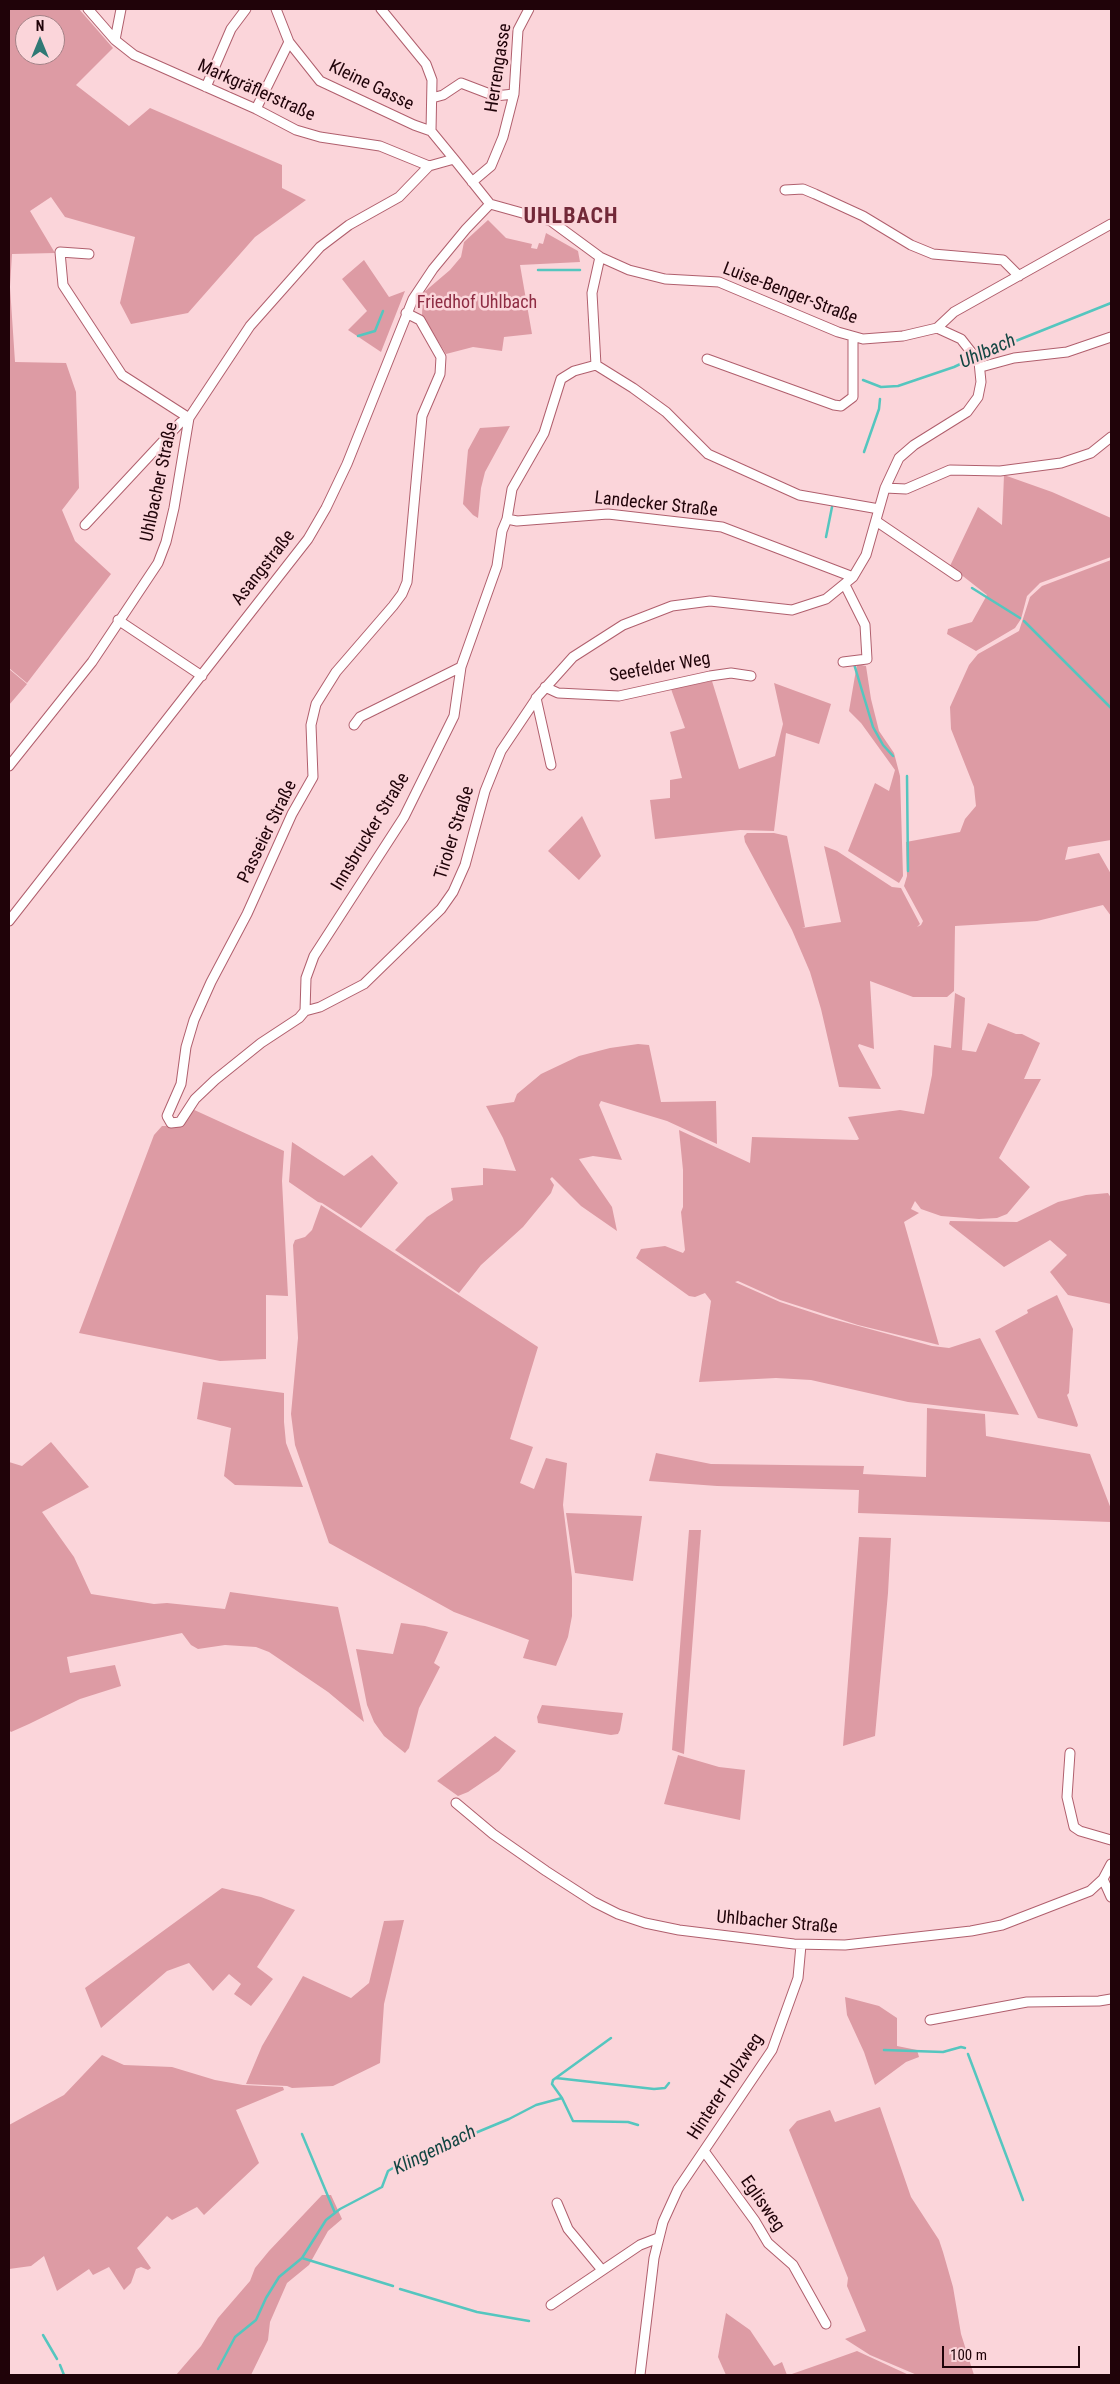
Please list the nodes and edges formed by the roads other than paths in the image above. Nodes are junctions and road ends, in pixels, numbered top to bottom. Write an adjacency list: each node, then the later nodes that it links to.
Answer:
1 (88, 9): 7 (street, Markgräflerstraße)
2 (121, 9): 7 (street)
3 (246, 9): 9 (street)
4 (276, 9): 8 (street, Kleine Gasse)
5 (380, 9): 11 (street)
6 (529, 9): 10 (street, Herrengasse)
7 (115, 40): 9 (street, Markgräflerstraße)
8 (289, 42): 12 (street); 13 (street, Kleine Gasse)
9 (206, 87): 12 (street, Markgräflerstraße)
10 (514, 94): 11 (street); 16 (street, Herrengasse)
11 (432, 98): 13 (street)
12 (256, 109): 15 (street, Markgräflerstraße)
13 (431, 131): 14 (street)
14 (454, 159): 15 (street); 16 (street)
15 (429, 166): 30 (street, Uhlbacher Straße)
16 (472, 182): 18 (street)
17 (785, 190): 22 (street)
18 (490, 204): 21 (street, Luise-Benger-Straße); 23 (street, Asangstraße)
19 (1111, 224): 22 (street)
20 (89, 254): 30 (street)
21 (600, 257): 25 (street, Luise-Benger-Straße); 29 (street)
22 (1019, 276): 24 (street)
23 (406, 313): 43 (street, Asangstraße); 52 (street, Passeier Straße)
24 (937, 328): 25 (street, Luise-Benger-Straße); 28 (street)
25 (853, 337): 27 (street)
26 (1111, 337): 28 (street)
27 (707, 359)
28 (980, 364): 32 (street, Tiroler Straße)
29 (596, 365): 33 (street); 34 (street, Innsbrucker Straße)
30 (189, 418): 36 (street); 40 (street, Uhlbacher Straße)
31 (1111, 438): 32 (street)
32 (885, 488): 33 (street, Tiroler Straße)
33 (879, 509): 35 (street, Tiroler Straße)
34 (507, 519): 38 (street, Landecker Straße); 42 (street, Innsbrucker Straße)
35 (876, 522): 37 (street); 38 (street, Tiroler Straße)
36 (85, 525)
37 (958, 576)
38 (853, 578): 39 (street, Tiroler Straße)
39 (845, 585): 41 (street); 45 (street, Tiroler Straße)
40 (118, 620): 43 (street); 48 (street, Uhlbacher Straße)
41 (843, 662)
42 (461, 667): 47 (street); 52 (street, Innsbrucker Straße)
43 (202, 676): 50 (street, Asangstraße)
44 (751, 676): 45 (street, Seefelder Weg)
45 (545, 687): 46 (street, Tiroler Straße)
46 (536, 698): 49 (street); 51 (street, Tiroler Straße)
47 (354, 725)
48 (9, 766)
49 (551, 766)
50 (9, 921)
51 (364, 984): 52 (street, Passeier Straße)
52 (306, 1011)
53 (1070, 1753): 55 (street)
54 (456, 1802): 59 (street, Uhlbacher Straße)
55 (1111, 1840)
56 (1111, 1864): 57 (street, Uhlbacher Straße)
57 (1103, 1879): 58 (street); 59 (street, Uhlbacher Straße)
58 (1111, 1897)
59 (800, 1945): 62 (street, Hinterer Holzweg)
60 (1111, 1998): 61 (street)
61 (930, 2020)
62 (704, 2151): 64 (street, Hinterer Holzweg); 67 (street, Eglisweg)
63 (557, 2203): 65 (street)
64 (658, 2238): 65 (street); 68 (street, Hinterer Holzweg)
65 (602, 2270): 66 (street)
66 (551, 2305)
67 (826, 2324)
68 (640, 2375)

